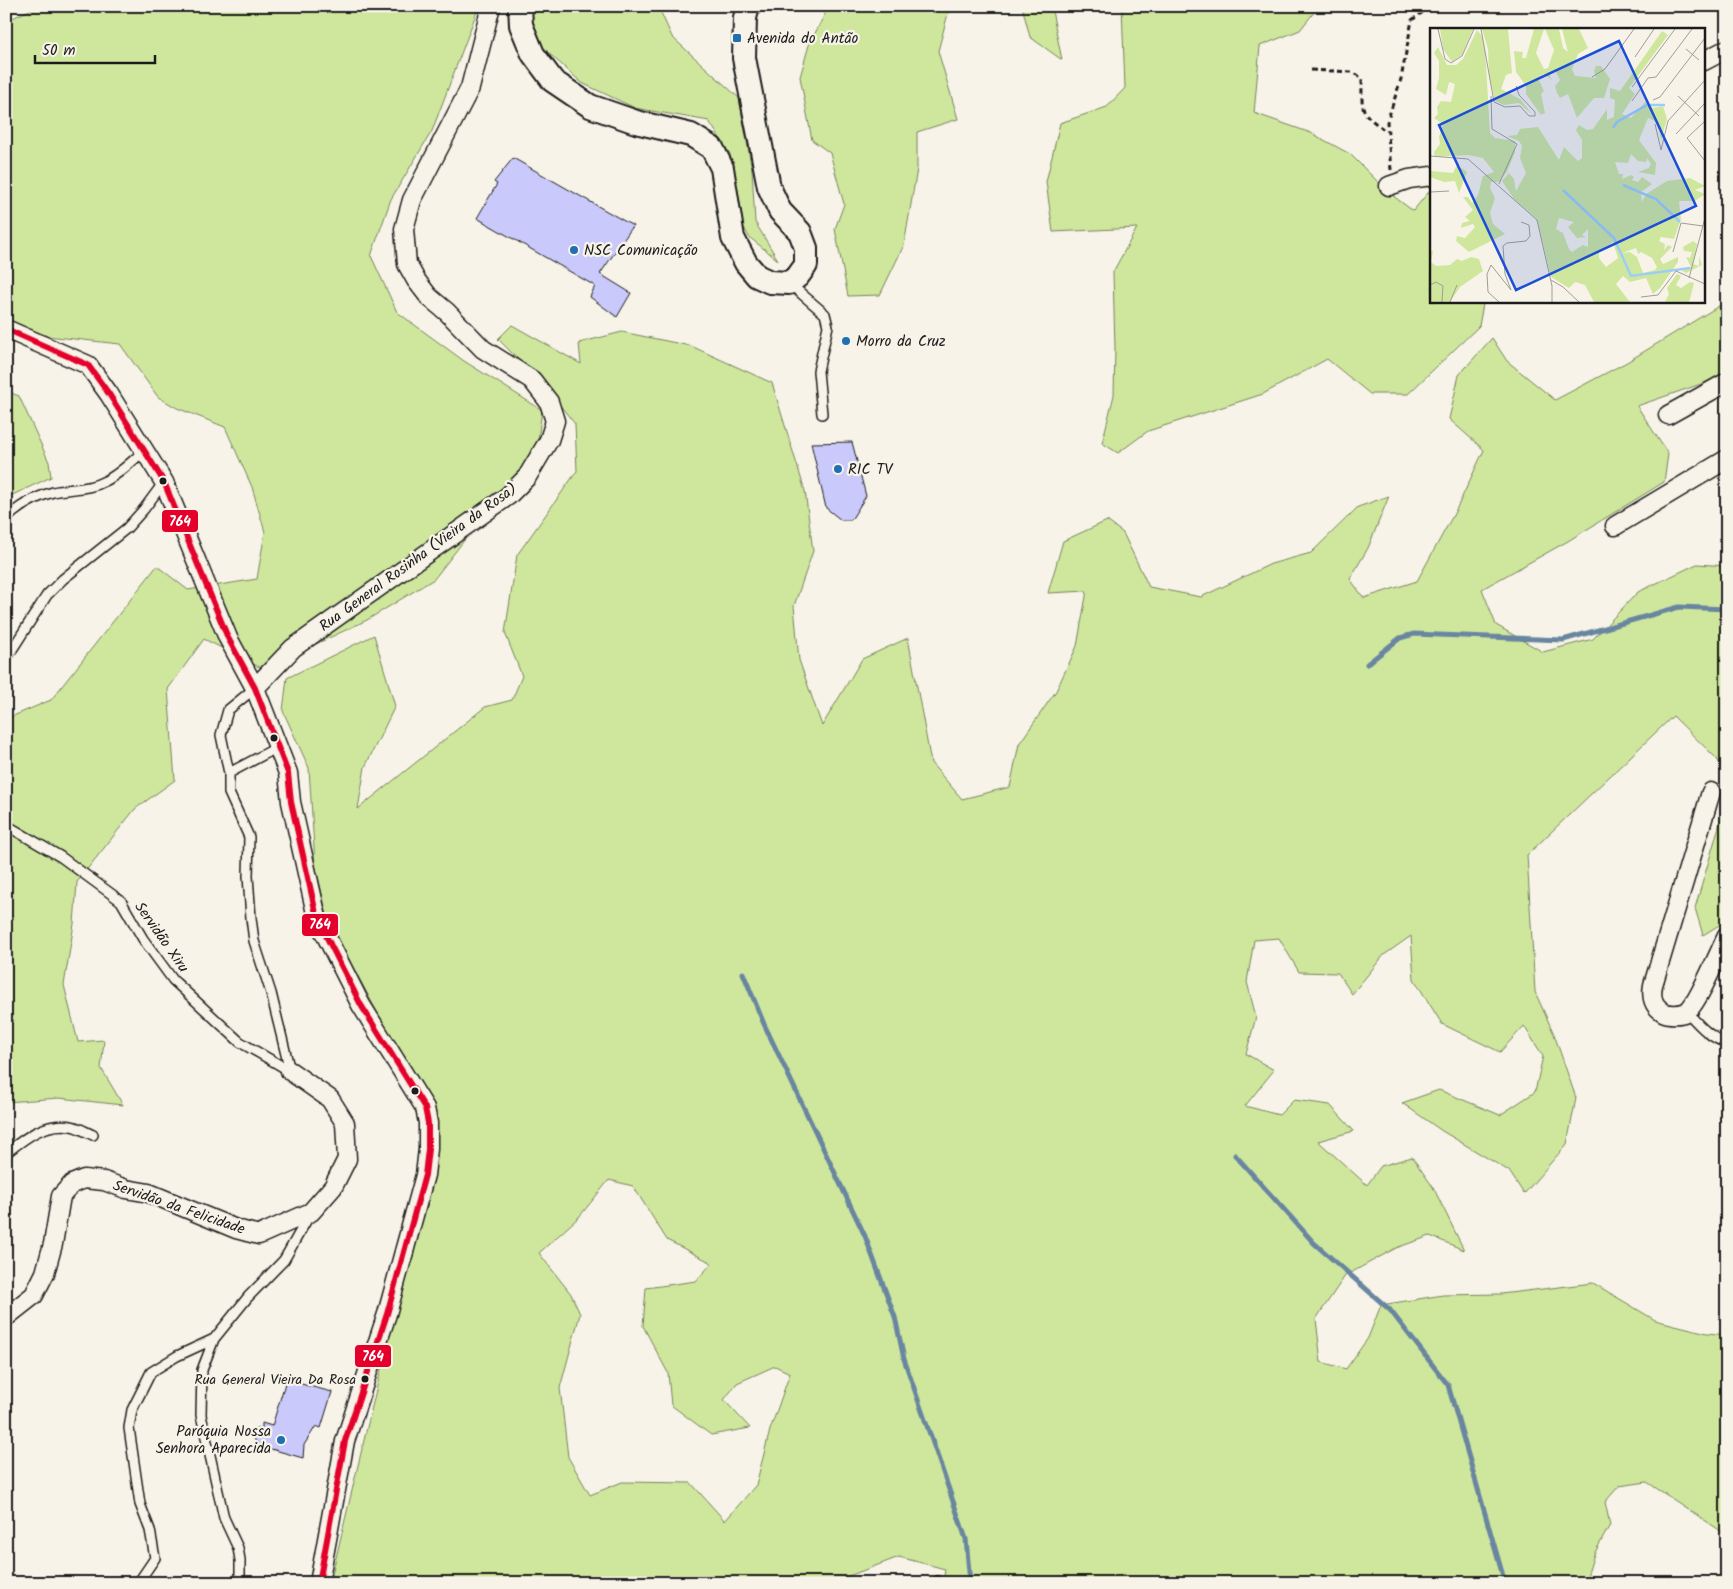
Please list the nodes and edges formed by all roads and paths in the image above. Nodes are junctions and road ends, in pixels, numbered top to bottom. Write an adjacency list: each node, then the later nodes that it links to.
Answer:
1 (491, 6): 22 (street, Rua General Rosinha (Vieira da Rosa))
2 (520, 6): 11 (street)
3 (748, 6): 11 (street)
4 (1431, 6): 8 (path)
5 (1727, 49): 6 (street)
6 (1706, 60)
7 (1311, 70): 8 (path)
8 (1387, 131): 10 (path)
9 (1430, 176): 10 (street)
10 (1389, 186)
11 (789, 283): 14 (lane)
12 (6, 329): 16 (street)
13 (1727, 382): 15 (street)
14 (822, 414)
15 (1668, 415)
16 (145, 450): 18 (street); 19 (lane)
17 (1727, 459): 20 (street)
18 (164, 482): 21 (lane); 22 (street)
19 (6, 519)
20 (1615, 526)
21 (6, 659)
22 (255, 688): 23 (street); 24 (lane)
23 (278, 747): 24 (lane); 38 (street)
24 (230, 773): 30 (lane)
25 (1711, 792): 28 (street)
26 (6, 825): 30 (lane, Servidão Xiru)
27 (1727, 936): 28 (street)
28 (1687, 1012): 29 (lane)
29 (1727, 1043)
30 (290, 1071): 33 (street, Servidão da Felicidade)
31 (93, 1135): 32 (lane)
32 (6, 1153)
33 (311, 1212): 34 (street, Servidão da Felicidade); 35 (lane)
34 (6, 1317)
35 (214, 1339): 36 (lane); 37 (lane)
36 (138, 1583)
37 (240, 1583)
38 (319, 1583)

